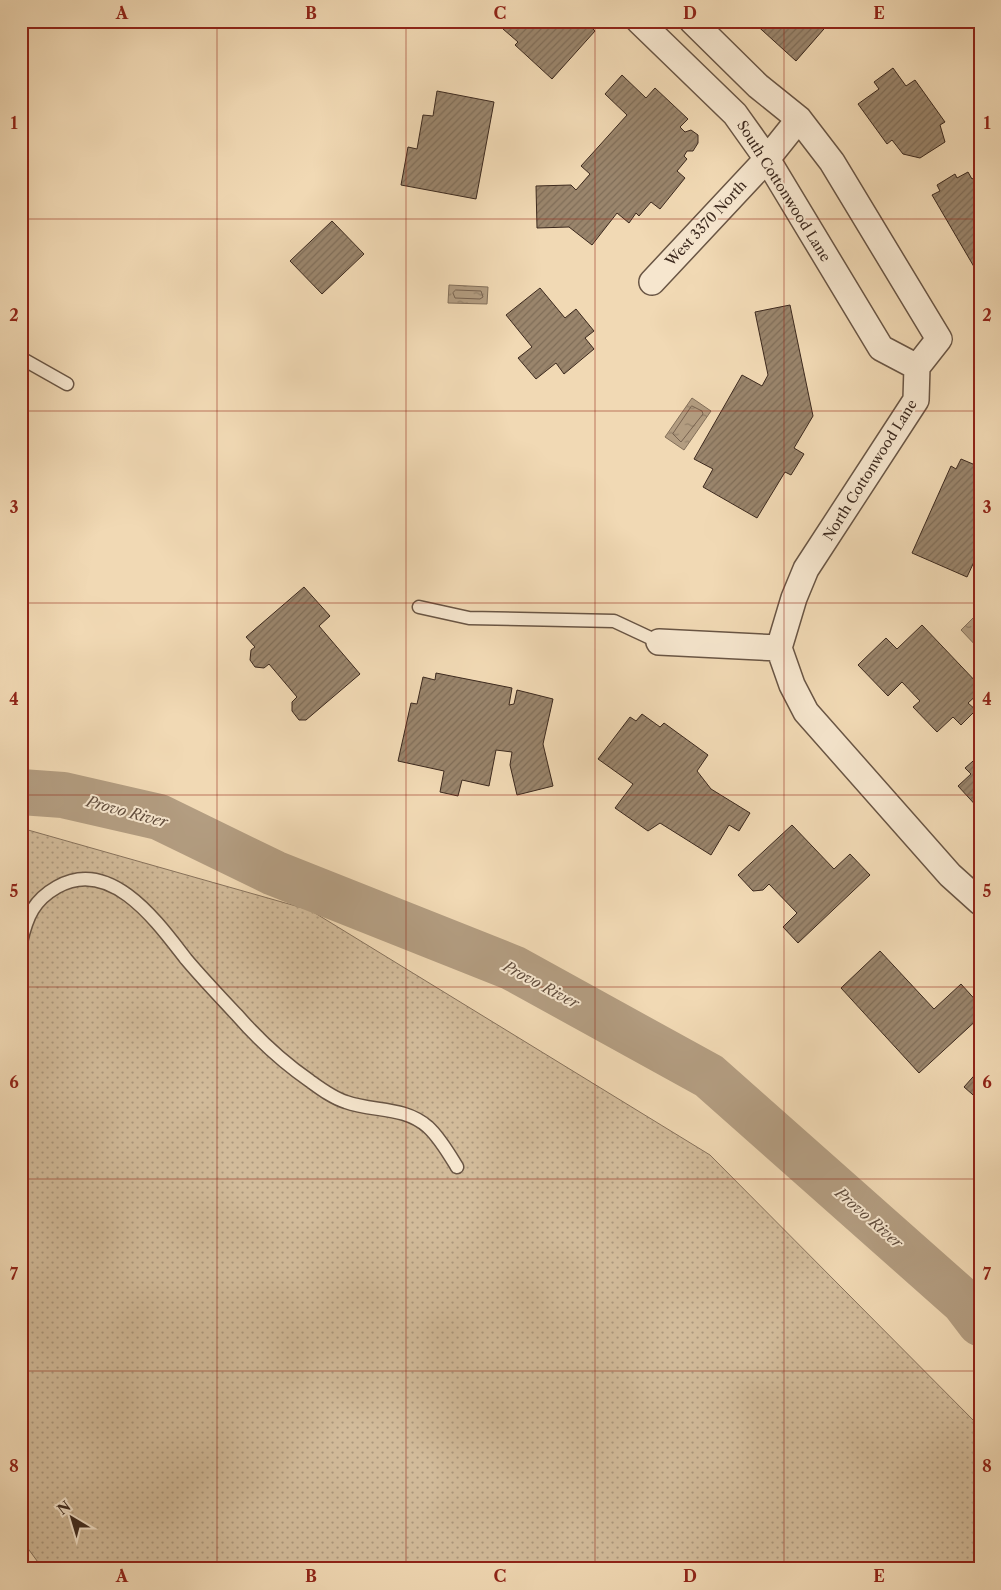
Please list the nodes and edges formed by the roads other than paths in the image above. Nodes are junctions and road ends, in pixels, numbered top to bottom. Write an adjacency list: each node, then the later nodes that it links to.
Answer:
1 (639, 21): 4 (street, South Cottonwood Lane)
2 (692, 21): 3 (street)
3 (799, 119): 4 (street, West 3370 North); 7 (street)
4 (768, 159): 5 (street, West 3370 North); 7 (street, South Cottonwood Lane)
5 (652, 282)
6 (21, 358): 8 (lane)
7 (917, 367): 11 (street, North Cottonwood Lane)
8 (67, 384)
9 (419, 607): 10 (lane)
10 (659, 642): 11 (street)
11 (779, 648): 12 (street)
12 (980, 902)
13 (21, 942): 14 (lane)
14 (457, 1167)

